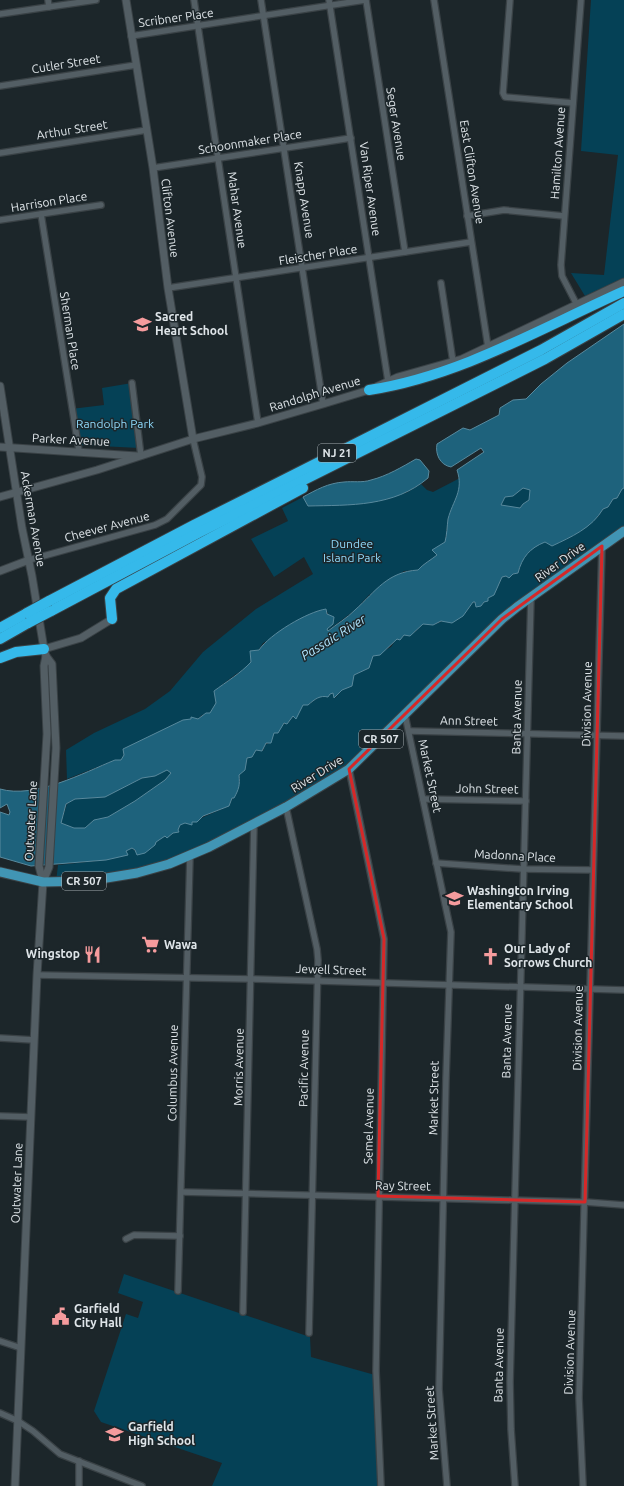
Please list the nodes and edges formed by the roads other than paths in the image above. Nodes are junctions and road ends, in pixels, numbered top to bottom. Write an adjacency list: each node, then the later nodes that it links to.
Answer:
1 (48, 0): 11 (street)
2 (96, 0): 11 (street)
3 (126, 0): 15 (street, Clifton Avenue)
4 (194, 0): 14 (street, Mahar Avenue)
5 (261, 0): 13 (street, Knapp Avenue)
6 (365, 0): 10 (street, Scribner Place); 31 (street, Seger Avenue)
7 (434, 0): 27 (street, East Clifton Avenue)
8 (510, 0): 18 (street)
9 (581, 0): 18 (street, Hamilton Avenue)
10 (330, 3): 13 (street, Scribner Place); 20 (street, Van Riper Avenue)
11 (49, 7): 12 (street)
12 (0, 14)
13 (264, 16): 14 (street, Scribner Place); 21 (street, Knapp Avenue)
14 (197, 26): 15 (street, Scribner Place); 23 (street, Mahar Avenue)
15 (131, 36): 16 (street, Clifton Avenue)
16 (136, 65): 17 (street, Cutler Street); 19 (street, Clifton Avenue)
17 (0, 86)
18 (573, 103): 28 (street, Hamilton Avenue)
19 (147, 130): 22 (street, Arthur Street); 24 (street, Clifton Avenue)
20 (351, 138): 21 (street, Schoonmaker Place); 32 (street, Van Riper Avenue)
21 (285, 148): 23 (street, Schoonmaker Place); 33 (street, Knapp Avenue)
22 (0, 153)
23 (218, 158): 24 (street, Schoonmaker Place); 34 (street, Mahar Avenue)
24 (153, 168): 37 (street, Clifton Avenue)
25 (101, 205): 26 (street, Harrison Place)
26 (41, 214): 29 (street, Harrison Place); 54 (street, Sherman Place)
27 (467, 216): 28 (street); 30 (street, East Clifton Avenue)
28 (564, 216): 40 (street, Hamilton Avenue)
29 (0, 220)
30 (471, 242): 31 (street, Fleischer Place); 42 (street, East Clifton Avenue)
31 (405, 252): 32 (street, Fleischer Place)
32 (369, 258): 33 (street, Fleischer Place); 44 (street, Van Riper Avenue)
33 (303, 268): 34 (street, Fleischer Place); 48 (street, Knapp Avenue)
34 (236, 278): 37 (street, Fleischer Place); 49 (street, Mahar Avenue)
35 (624, 282): 40 (street, Randolph Avenue)
36 (441, 283): 43 (street)
37 (168, 288): 51 (street, Clifton Avenue)
38 (624, 291): 47 (highway)
39 (624, 303): 63 (highway, NJ 21)
40 (577, 305): 42 (street, Randolph Avenue)
41 (624, 314): 50 (highway, NJ 21)
42 (488, 347): 43 (street, Randolph Avenue)
43 (453, 362): 44 (street, Randolph Avenue)
44 (388, 381): 47 (street, Randolph Avenue)
45 (132, 383): 55 (street)
46 (0, 386): 53 (street, Ackerman Avenue)
47 (369, 390): 48 (street, Randolph Avenue)
48 (323, 404): 49 (street, Randolph Avenue)
49 (258, 423): 51 (street, Randolph Avenue)
50 (416, 424): 63 (highway, NJ 21); 65 (highway)
51 (193, 439): 55 (street, Randolph Avenue); 60 (street, Cheever Avenue)
52 (0, 447): 53 (street, Parker Avenue)
53 (10, 448): 54 (street, Parker Avenue); 56 (street, Ackerman Avenue)
54 (78, 451): 55 (street, Parker Avenue)
55 (141, 456): 56 (street, Randolph Avenue)
56 (16, 493): 57 (street, Randolph Avenue); 60 (street, Ackerman Avenue)
57 (0, 497)
58 (624, 531): 59 (main road, River Drive / CR 507)
59 (602, 546): 62 (main road, River Drive / CR 507); 73 (street, Division Avenue)
60 (29, 560): 61 (street); 68 (street, Ackerman Avenue)
61 (0, 571)
62 (531, 597): 70 (main road, River Drive / CR 507); 72 (street, Banta Avenue)
63 (50, 606): 64 (highway, NJ 21, bridge)
64 (27, 618): 66 (highway, NJ 21); 67 (highway, NJ 21)
65 (112, 619): 68 (street)
66 (0, 628)
67 (0, 639)
68 (45, 652): 69 (highway); 75 (street, Ackerman Avenue); 76 (street, Ackerman Avenue)
69 (0, 658)
70 (405, 715): 71 (street, Market Street); 77 (main road, River Drive / CR 507)
71 (410, 731): 72 (street, Ann Street); 78 (street, Market Street)
72 (527, 734): 73 (street, Ann Street); 79 (street, Banta Avenue)
73 (598, 736): 74 (street, Ann Street); 85 (street, Division Avenue)
74 (624, 736)
75 (46, 761): 87 (street, Outwater Lane)
76 (56, 762): 87 (street, Outwater Lane)
77 (349, 769): 80 (main road, River Drive / CR 507); 92 (street, Semel Avenue)
78 (424, 799): 79 (street, John Street); 83 (street, Market Street)
79 (526, 801): 84 (street, Banta Avenue)
80 (286, 807): 81 (main road, River Drive / CR 507); 91 (street, Pacific Avenue)
81 (254, 823): 82 (main road, River Drive / CR 507); 90 (street, Morris Avenue)
82 (190, 856): 87 (main road, River Drive / CR 507); 89 (street, Columbus Avenue)
83 (436, 863): 84 (street, Madonna Place); 93 (street, Market Street)
84 (522, 869): 85 (street, Madonna Place); 94 (street, Banta Avenue)
85 (593, 870): 95 (street, Division Avenue)
86 (0, 872): 87 (main road, River Drive / CR 507)
87 (43, 882): 88 (street, Outwater Lane)
88 (37, 975): 89 (street, Jewell Street); 98 (street, Outwater Lane)
89 (186, 977): 90 (street, Jewell Street); 101 (street, Columbus Avenue)
90 (252, 979): 91 (street, Jewell Street); 102 (street, Morris Avenue)
91 (317, 981): 92 (street, Jewell Street); 103 (street, Pacific Avenue)
92 (383, 983): 93 (street, Jewell Street); 104 (street, Semel Avenue)
93 (449, 985): 94 (street, Jewell Street); 105 (street, Market Street)
94 (520, 987): 95 (street, Jewell Street); 106 (street, Banta Avenue)
95 (590, 988): 96 (street, Jewell Street); 107 (street, Division Avenue)
96 (624, 990)
97 (0, 1038): 98 (street)
98 (34, 1040): 100 (street, Outwater Lane)
99 (0, 1116): 100 (street)
100 (31, 1117): 115 (street, Outwater Lane)
101 (181, 1192): 102 (street, Ray Street); 109 (street, Columbus Avenue)
102 (246, 1194): 103 (street, Ray Street); 112 (street, Morris Avenue)
103 (312, 1195): 104 (street, Ray Street); 113 (street, Pacific Avenue)
104 (378, 1196): 105 (street, Ray Street); 122 (street, Semel Avenue)
105 (443, 1198): 106 (street, Ray Street); 123 (street, Market Street)
106 (514, 1200): 107 (street, Ray Street); 124 (street, Banta Avenue)
107 (585, 1202): 108 (street, Ray Street); 125 (street, Division Avenue)
108 (624, 1205)
109 (180, 1236): 110 (street); 111 (street, Columbus Avenue)
110 (126, 1239)
111 (178, 1291)
112 (243, 1312)
113 (309, 1332)
114 (0, 1341): 115 (street)
115 (21, 1348): 117 (street, Outwater Lane)
116 (0, 1413): 117 (street)
117 (18, 1421): 118 (street); 119 (street, Outwater Lane)
118 (79, 1461): 120 (street); 121 (street)
119 (15, 1486)
120 (79, 1486)
121 (142, 1486)
122 (381, 1486)
123 (447, 1486)
124 (515, 1486)
125 (583, 1486)

